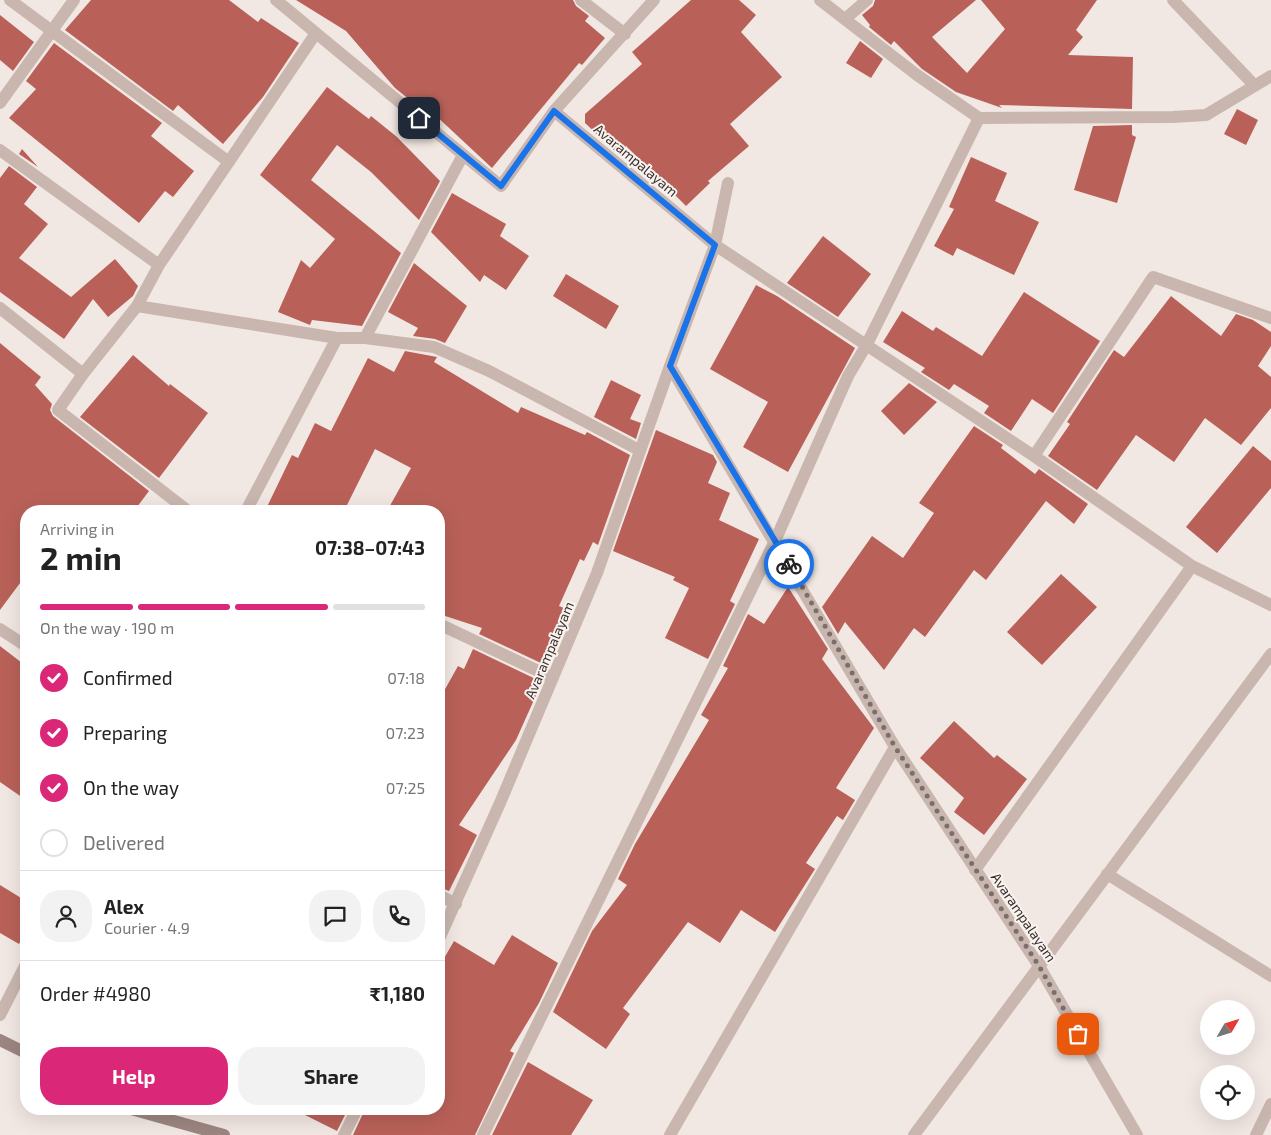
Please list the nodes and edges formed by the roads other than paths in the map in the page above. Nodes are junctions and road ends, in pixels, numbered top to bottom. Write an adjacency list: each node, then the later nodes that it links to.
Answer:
1 (10, 0): 10 (street)
2 (74, 0): 10 (street)
3 (276, 0): 11 (street)
4 (581, 0): 12 (street)
5 (654, 0): 12 (street)
6 (820, 0): 9 (street)
7 (867, 0): 9 (street)
8 (1173, 0): 14 (street)
9 (845, 19): 17 (street)
10 (52, 33): 15 (street); 20 (street)
11 (316, 33): 19 (street); 20 (street)
12 (625, 34): 16 (street)
13 (1271, 76): 14 (street)
14 (1254, 86): 17 (street)
15 (0, 103)
16 (554, 111): 19 (street); 22 (street, Avarampalayam)
17 (979, 118): 29 (street)
18 (0, 150): 23 (street)
19 (463, 155): 28 (street)
20 (229, 162): 23 (street)
21 (728, 183): 22 (street)
22 (715, 245): 29 (street); 30 (street, Avarampalayam)
23 (159, 265): 24 (street)
24 (137, 306): 27 (street); 31 (street)
25 (0, 308): 31 (street)
26 (1271, 318): 33 (street)
27 (337, 338): 28 (street); 35 (street)
28 (365, 338): 32 (street)
29 (866, 346): 33 (street); 36 (street)
30 (670, 366): 32 (street, Avarampalayam); 36 (street, Avarampalayam)
31 (83, 374): 34 (street)
32 (639, 450): 43 (street, Avarampalayam)
33 (1034, 456): 37 (street)
34 (180, 505)
35 (249, 505)
36 (775, 541): 44 (street, Avarampalayam); 61 (street)
37 (1192, 566): 38 (street); 45 (street)
38 (1271, 605)
39 (445, 627): 43 (street)
40 (0, 629): 41 (street)
41 (20, 642)
42 (1271, 654): 46 (street)
43 (553, 678): 48 (street, Avarampalayam)
44 (895, 747): 45 (street, Avarampalayam); 62 (street)
45 (975, 870): 50 (street, Avarampalayam)
46 (1107, 874): 50 (street); 52 (street)
47 (445, 898): 48 (street)
48 (456, 904): 49 (street, Avarampalayam)
49 (445, 927)
50 (1039, 966): 63 (street); 64 (street, Avarampalayam)
51 (20, 976): 53 (street)
52 (1271, 976)
53 (0, 1015)
54 (0, 1040): 55 (street)
55 (20, 1050)
56 (1270, 1109): 65 (street)
57 (152, 1115): 59 (street)
58 (354, 1115): 60 (street)
59 (224, 1135)
60 (344, 1135)
61 (483, 1135)
62 (670, 1135)
63 (914, 1135)
64 (1137, 1135)
65 (1256, 1135)

